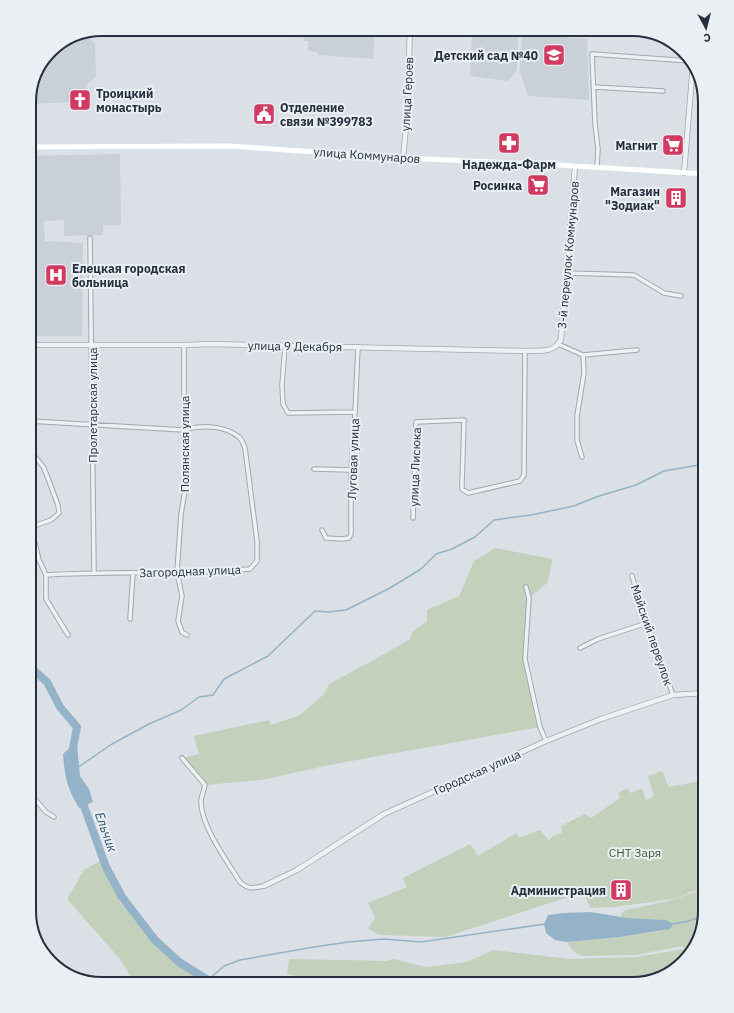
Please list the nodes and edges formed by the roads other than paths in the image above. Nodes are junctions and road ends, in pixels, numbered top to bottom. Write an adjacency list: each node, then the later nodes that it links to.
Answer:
1 (410, 36): 7 (street, улица Героев)
2 (683, 60): 4 (street)
3 (693, 77): 10 (street)
4 (594, 88): 5 (street); 9 (street)
5 (663, 91)
6 (36, 147): 7 (main road, улица Коммунаров)
7 (403, 158): 8 (main road, улица Коммунаров)
8 (575, 166): 9 (main road, улица Коммунаров); 13 (street, 3-й переулок Коммунаров)
9 (597, 167): 10 (main road, улица Коммунаров)
10 (684, 173): 11 (main road, улица Коммунаров)
11 (698, 174)
12 (90, 238): 17 (street, Пролетарская улица)
13 (567, 273): 14 (street); 15 (street, 3-й переулок Коммунаров)
14 (681, 296)
15 (558, 344): 22 (street, улица 9 Декабря); 23 (street)
16 (36, 345): 17 (street, улица 9 Декабря)
17 (92, 345): 18 (street, улица 9 Декабря); 26 (street, Пролетарская улица)
18 (184, 345): 19 (street, улица 9 Декабря); 27 (street, Полянская улица)
19 (285, 346): 20 (street, улица 9 Декабря); 24 (street)
20 (358, 347): 22 (street, улица 9 Декабря); 24 (street, Луговая улица)
21 (637, 350): 23 (street)
22 (525, 351): 32 (street, улица Лисюка)
23 (582, 355): 28 (street)
24 (355, 412): 31 (street, Луговая улица)
25 (36, 421): 26 (street)
26 (92, 425): 27 (street); 36 (street, Пролетарская улица)
27 (184, 430): 37 (street, Полянская улица); 37 (street, Загородная улица)
28 (582, 457)
29 (36, 458): 33 (street)
30 (314, 469): 31 (street)
31 (351, 470): 34 (street, Луговая улица)
32 (413, 518)
33 (36, 525)
34 (322, 530)
35 (36, 548): 39 (street)
36 (94, 572): 38 (street, Загородная улица); 39 (street, Загородная улица)
37 (177, 572): 38 (street, Загородная улица); 45 (street, Полянская улица)
38 (133, 573): 42 (street)
39 (46, 575): 44 (street)
40 (632, 576): 43 (street, Майский переулок)
41 (526, 587): 49 (street)
42 (130, 619)
43 (647, 623): 46 (street); 48 (street, Майский переулок)
44 (68, 635)
45 (187, 635)
46 (580, 648)
47 (698, 693): 48 (street, Городская улица)
48 (673, 695): 49 (street, Городская улица)
49 (546, 741): 53 (street, Городская улица)
50 (182, 758): 53 (street)
51 (36, 800): 52 (street)
52 (54, 817)
53 (264, 886)

